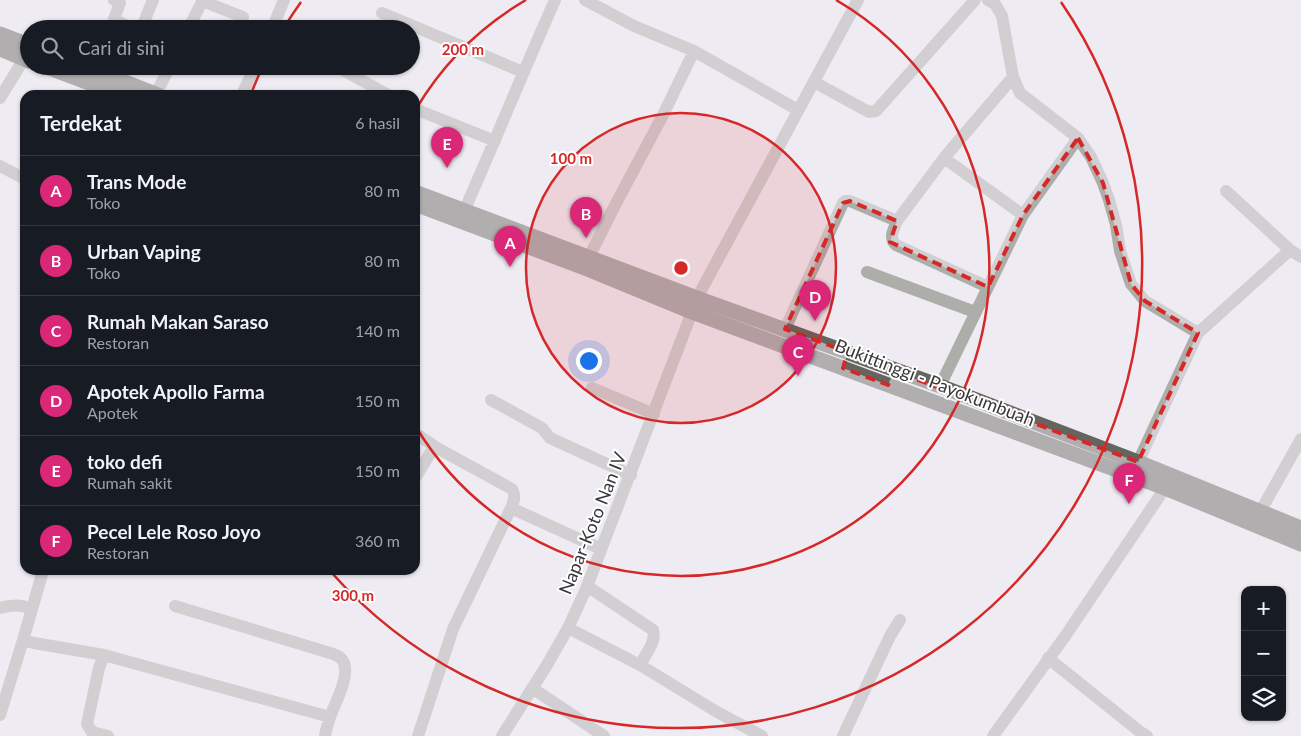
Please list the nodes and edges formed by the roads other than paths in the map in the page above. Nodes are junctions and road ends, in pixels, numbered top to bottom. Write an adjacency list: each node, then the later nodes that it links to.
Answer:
1 (114, 0): 12 (street)
2 (153, 0): 13 (street)
3 (203, 0): 11 (street); 14 (street)
4 (284, 0): 15 (street)
5 (555, 0): 24 (street)
6 (585, 0): 21 (street)
7 (858, 0): 31 (street, Napar-Koto Nan IV)
8 (975, 0): 31 (street)
9 (988, 0): 30 (street)
10 (382, 13): 16 (street)
11 (243, 17)
12 (116, 20)
13 (145, 20)
14 (193, 20)
15 (276, 20)
16 (399, 20)
17 (420, 29): 24 (street)
18 (0, 34): 20 (highway)
19 (0, 49): 22 (highway)
20 (20, 50)
21 (694, 51): 38 (street); 52 (street)
22 (20, 53)
23 (20, 66): 37 (street)
24 (523, 72): 41 (street)
25 (68, 75): 32 (highway)
26 (107, 75): 33 (highway)
27 (166, 75): 34 (street)
28 (251, 75): 35 (street)
29 (352, 75): 36 (street)
30 (1013, 77): 40 (street); 42 (street)
31 (814, 82): 38 (street, Napar-Koto Nan IV)
32 (108, 90)
33 (144, 90)
34 (159, 90)
35 (244, 90)
36 (379, 90)
37 (0, 98)
38 (798, 110): 55 (street, Napar-Koto Nan IV)
39 (420, 111): 41 (street)
40 (1078, 138): 49 (street); 58 (street)
41 (495, 141): 48 (street)
42 (944, 158): 49 (street); 50 (street)
43 (0, 166): 44 (street)
44 (20, 176)
45 (1226, 191): 51 (street)
46 (420, 194): 48 (highway, Bukittinggi - Payokumbuah)
47 (420, 206): 55 (highway, Bukittinggi - Payokumbuah)
48 (464, 211): 52 (highway, Bukittinggi - Payokumbuah)
49 (1023, 215): 54 (street)
50 (897, 221): 54 (street); 57 (street)
51 (1296, 253): 58 (street)
52 (589, 257): 55 (highway, Bukittinggi - Payokumbuah)
53 (867, 272): 56 (street)
54 (988, 288): 56 (street)
55 (695, 305): 57 (highway, Bukittinggi - Payokumbuah); 60 (highway, Bukittinggi - Payokumbuah); 66 (street, Napar-Koto Nan IV)
56 (975, 312): 63 (street)
57 (784, 329): 59 (highway, Bukittinggi - Payokumbuah)
58 (1198, 333): 70 (street)
59 (848, 352): 60 (highway); 61 (highway, Bukittinggi - Payokumbuah)
60 (842, 368): 62 (highway, Bukittinggi - Payokumbuah)
61 (894, 370): 62 (highway); 63 (highway, Bukittinggi - Payokumbuah)
62 (888, 385): 73 (highway, Bukittinggi - Payokumbuah)
63 (940, 386): 70 (highway, Bukittinggi - Payokumbuah)
64 (592, 388): 66 (street)
65 (491, 400): 72 (street)
66 (654, 414): 72 (street, Napar-Koto Nan IV)
67 (420, 436): 69 (street)
68 (1301, 439): 75 (street)
69 (437, 448): 71 (street); 74 (street)
70 (1138, 462): 75 (highway, Bukittinggi - Payokumbuah)
71 (420, 470)
72 (631, 475): 78 (street, Napar-Koto Nan IV)
73 (1165, 488): 77 (highway, Bukittinggi - Payokumbuah); 88 (street)
74 (511, 508): 78 (street); 96 (street)
75 (1260, 512): 76 (highway, Bukittinggi - Payokumbuah)
76 (1301, 528)
77 (1301, 544)
78 (601, 549): 80 (street, Napar-Koto Nan IV)
79 (42, 575): 83 (street)
80 (588, 586): 85 (street, Napar-Koto Nan IV); 89 (street)
81 (175, 606): 92 (street)
82 (0, 608): 83 (street)
83 (32, 609): 86 (street)
84 (900, 620): 100 (street)
85 (568, 628): 89 (street); 90 (street, Napar-Koto Nan IV)
86 (23, 640): 87 (street); 91 (street)
87 (104, 656): 92 (street); 94 (street)
88 (1048, 658): 101 (street); 102 (street)
89 (640, 665): 99 (street)
90 (532, 688): 93 (street); 97 (street, Napar-Koto Nan IV)
91 (0, 715)
92 (330, 717): 95 (street)
93 (586, 731): 98 (street)
94 (108, 736)
95 (324, 736)
96 (418, 736)
97 (502, 736)
98 (604, 736)
99 (762, 736)
100 (843, 736)
101 (993, 736)
102 (1147, 736)

